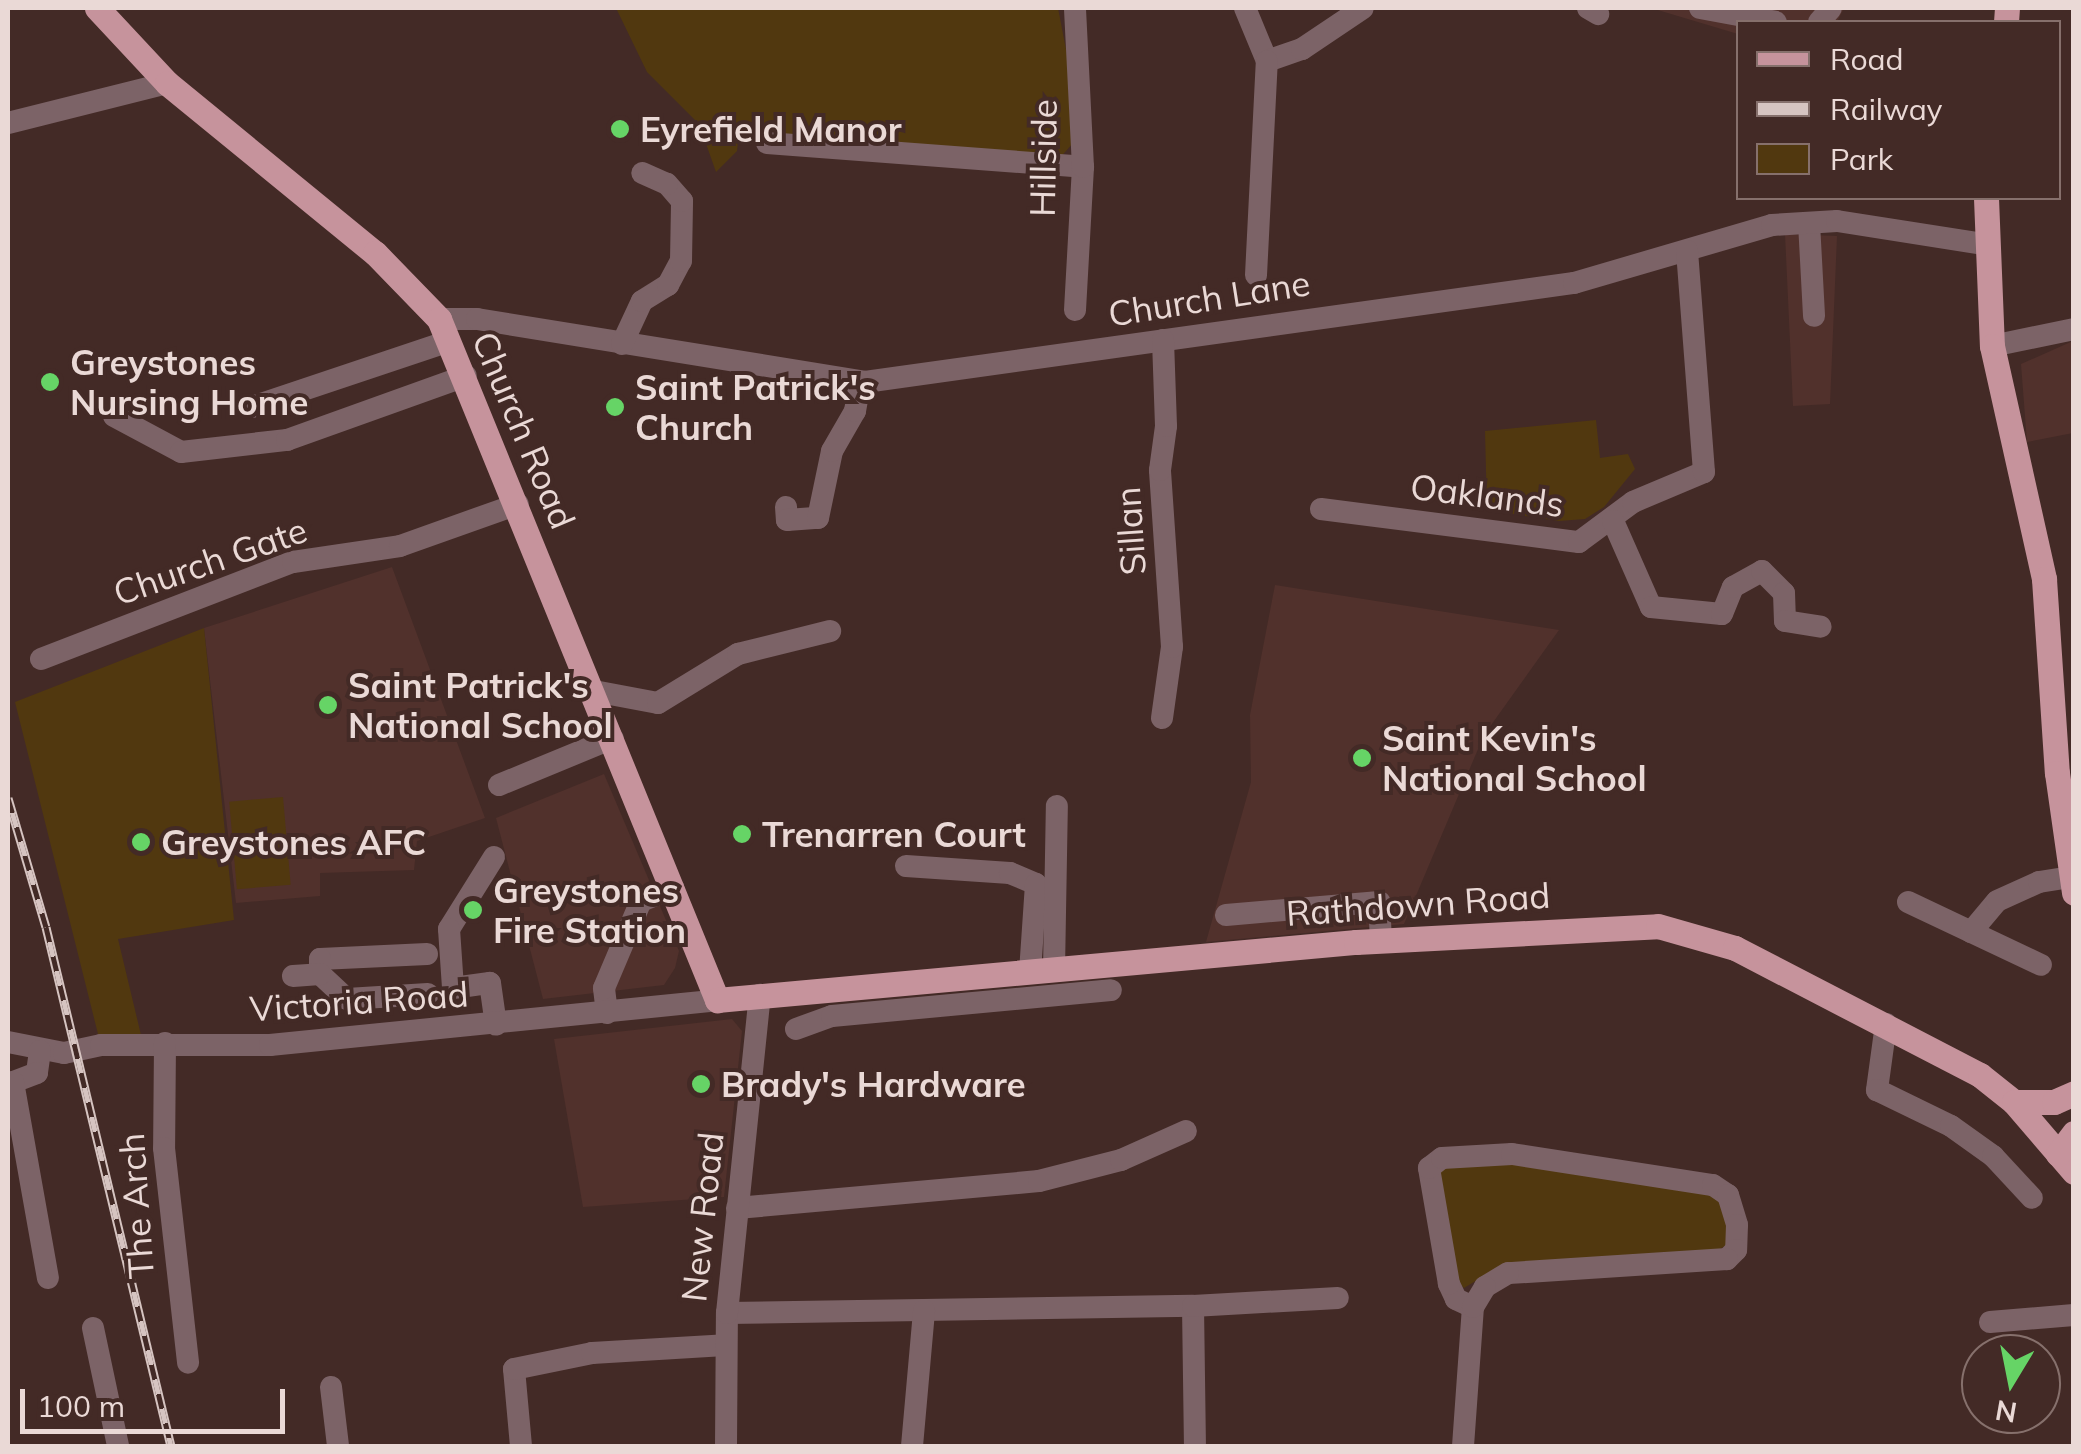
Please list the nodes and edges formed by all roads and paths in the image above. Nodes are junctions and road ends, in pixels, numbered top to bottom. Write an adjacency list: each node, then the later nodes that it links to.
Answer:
1 (97, 8): 8 (main road, Church Road)
2 (1075, 8): 11 (street, Hillside)
3 (1245, 8): 7 (street)
4 (1363, 8): 7 (street)
5 (1700, 8): 6 (street)
6 (1765, 20)
7 (1267, 61): 17 (street)
8 (167, 82): 9 (street); 21 (main road, Church Road)
9 (8, 123)
10 (767, 143): 11 (street)
11 (1084, 167): 18 (street, Hillside)
12 (642, 173): 23 (street)
13 (1986, 200): 15 (main road)
14 (1809, 223): 15 (street, Church Lane); 16 (street, Church Lane); 19 (street)
15 (1984, 244): 24 (main road)
16 (1687, 251): 22 (street, Church Lane); 32 (street, Oaklands)
17 (1256, 275)
18 (1075, 310)
19 (1814, 316)
20 (2074, 328): 24 (street)
21 (444, 330): 23 (street, Church Lane); 25 (main road, Church Road); 27 (street, Church Lane)
22 (1163, 340): 26 (street, Church Lane); 37 (street, Sillan)
23 (622, 344): 26 (street, Church Lane)
24 (1992, 346): 39 (main road)
25 (466, 376): 28 (street); 29 (main road, Church Road)
26 (860, 382): 30 (street)
27 (252, 407)
28 (114, 416)
29 (518, 504): 35 (street, Church Gate); 36 (main road, Church Road)
30 (786, 507)
31 (1321, 509): 32 (street, Oaklands)
32 (1612, 521): 33 (street)
33 (1821, 627)
34 (830, 631): 36 (street)
35 (41, 659)
36 (594, 691): 38 (main road, Church Road)
37 (1162, 718)
38 (613, 738): 40 (street); 45 (main road, Church Road)
39 (2065, 773): 44 (main road)
40 (499, 785)
41 (1057, 806): 52 (street)
42 (494, 858): 63 (street)
43 (906, 866): 52 (street)
44 (2072, 885): 48 (street)
45 (673, 888): 60 (main road, Church Road); 61 (street)
46 (1908, 902): 48 (street)
47 (1226, 915): 49 (street)
48 (1971, 932): 51 (street)
49 (1381, 941): 52 (main road, Rathdown Road); 62 (main road, Rathdown Road)
50 (427, 954): 53 (street)
51 (2041, 965)
52 (1052, 971): 57 (main road, Rathdown Road); 58 (street)
53 (320, 974): 54 (street); 59 (street)
54 (294, 976)
55 (1111, 990): 58 (street)
56 (428, 994): 59 (street)
57 (760, 995): 60 (main road, Rathdown Road); 74 (street, New Road)
58 (1076, 996): 64 (street)
59 (348, 999): 65 (street)
60 (717, 1000): 61 (street, Victoria Road)
61 (607, 1013): 63 (street, Victoria Road)
62 (1886, 1024): 70 (main road, Rathdown Road); 73 (street)
63 (496, 1025): 65 (street, Victoria Road)
64 (796, 1029)
65 (350, 1039): 67 (street, Victoria Road)
66 (8, 1042): 68 (street, Victoria Road)
67 (166, 1043): 68 (street, Victoria Road); 85 (street, The Arch)
68 (40, 1051): 75 (street)
69 (2074, 1093): 70 (main road)
70 (2014, 1102): 72 (main road, Rathdown Road)
71 (1186, 1131): 74 (street)
72 (2068, 1153)
73 (2032, 1198)
74 (737, 1208): 80 (street, New Road)
75 (48, 1278)
76 (1338, 1298): 77 (street)
77 (1193, 1306): 79 (street); 92 (street)
78 (1473, 1306): 78 (street); 93 (street)
79 (924, 1311): 80 (street); 91 (street)
80 (727, 1312): 84 (street, New Road)
81 (2074, 1315): 82 (street)
82 (1990, 1322)
83 (94, 1328): 87 (street)
84 (725, 1344): 89 (street); 90 (street, New Road)
85 (188, 1363)
86 (331, 1387): 88 (street)
87 (118, 1446)
88 (338, 1446)
89 (521, 1446)
90 (726, 1446)
91 (912, 1446)
92 (1195, 1446)
93 (1463, 1446)

